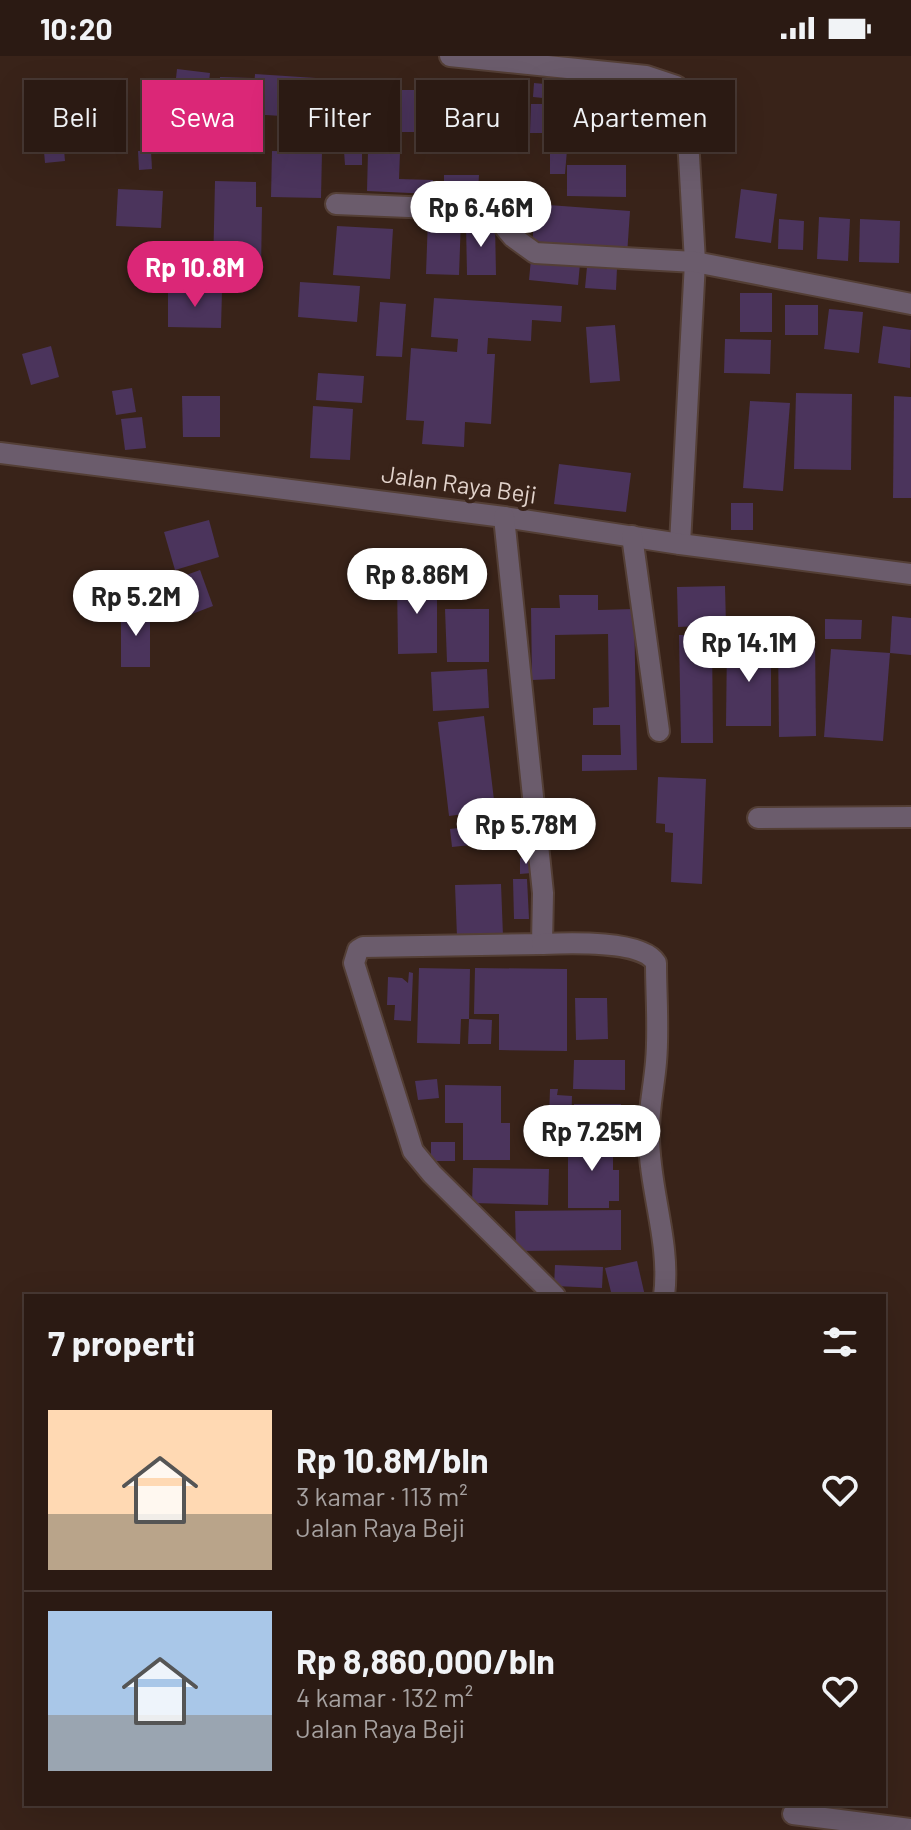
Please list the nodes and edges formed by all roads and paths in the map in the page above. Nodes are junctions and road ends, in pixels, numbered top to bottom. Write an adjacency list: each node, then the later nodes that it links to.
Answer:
1 (450, 56): 3 (street)
2 (336, 204): 3 (street)
3 (695, 262): 4 (street); 8 (street)
4 (911, 304)
5 (0, 453): 6 (street, Jalan Raya Beji)
6 (504, 517): 7 (street, Jalan Raya Beji); 13 (street)
7 (632, 536): 8 (street, Jalan Raya Beji); 10 (street)
8 (680, 544): 9 (street, Jalan Raya Beji)
9 (911, 574)
10 (659, 731)
11 (911, 817): 12 (street)
12 (758, 818)
13 (542, 944): 14 (street); 15 (street)
14 (553, 1294)
15 (664, 1294)
16 (793, 1814): 17 (street)
17 (911, 1829)

